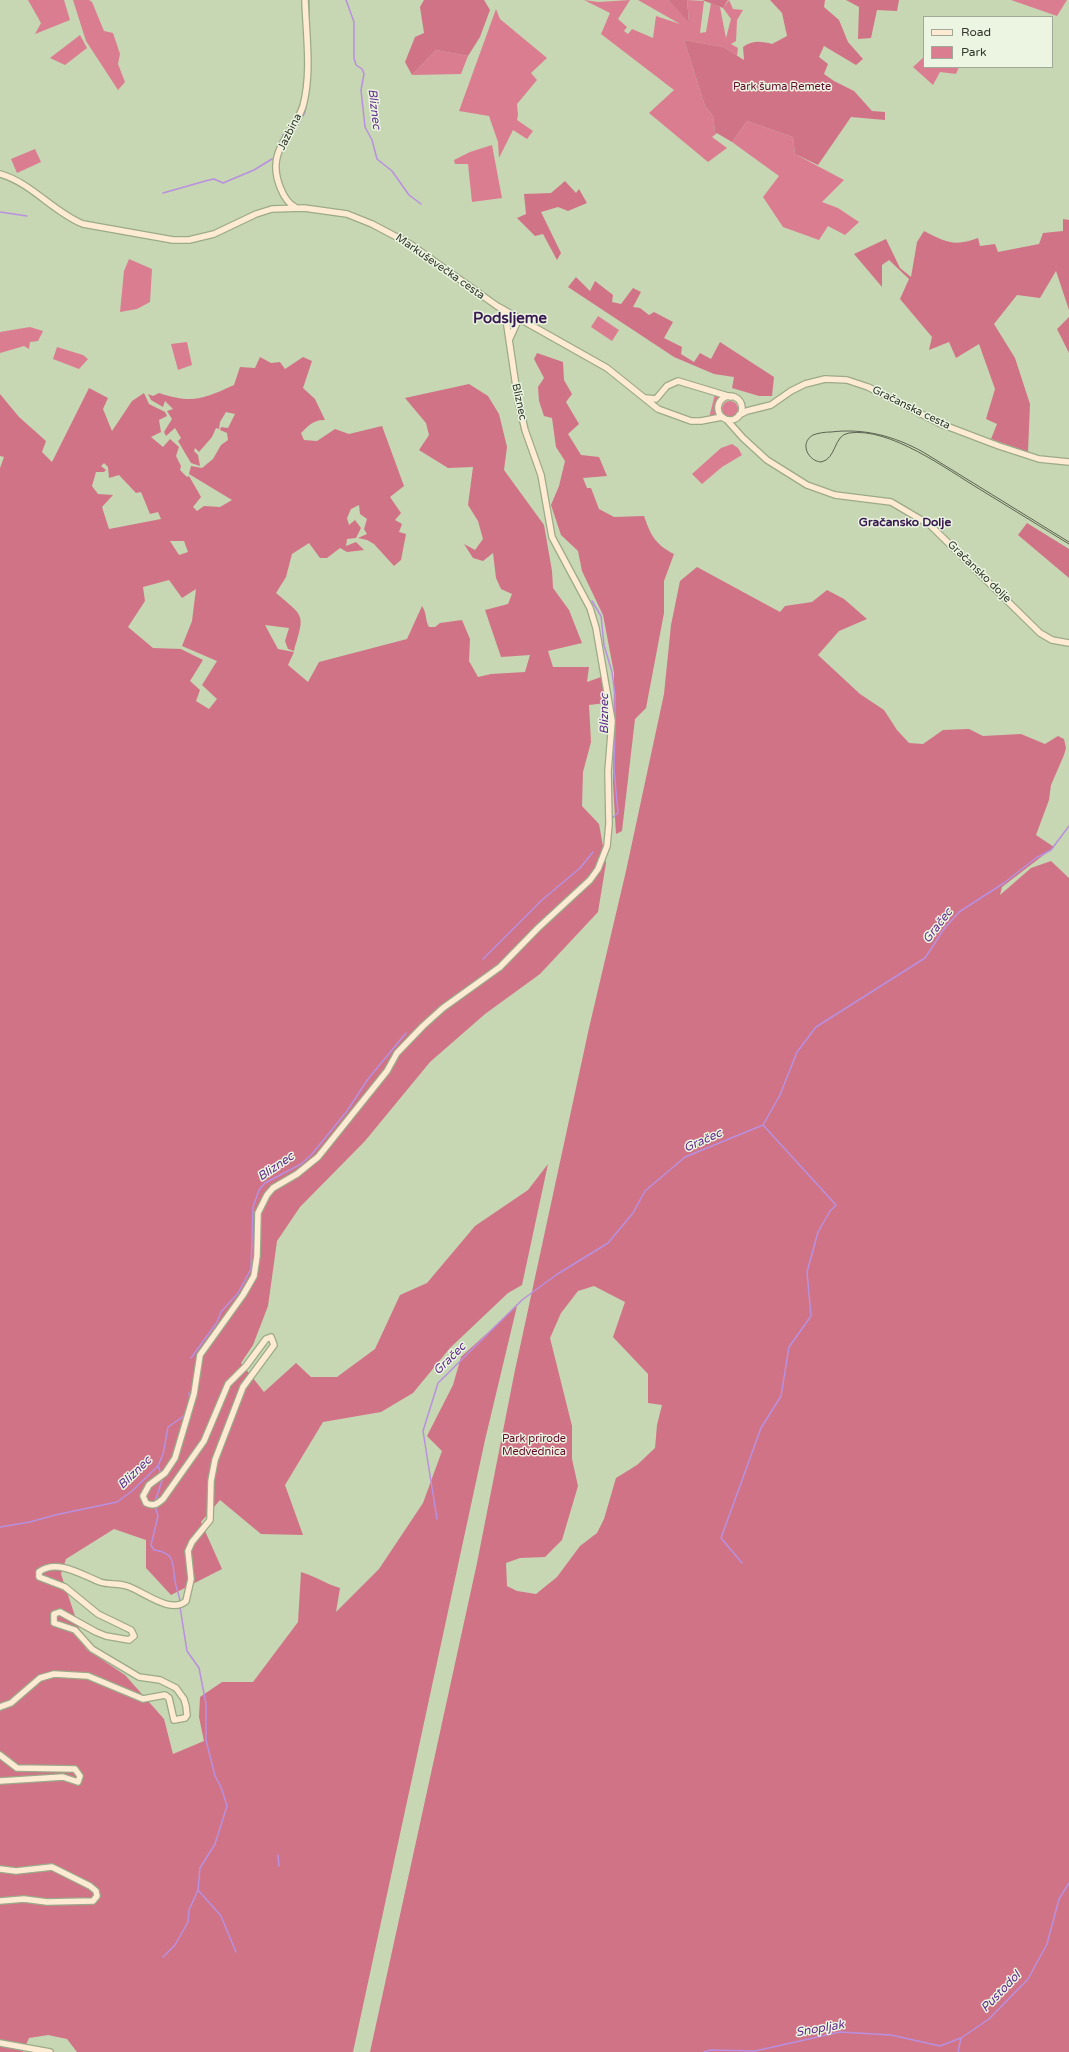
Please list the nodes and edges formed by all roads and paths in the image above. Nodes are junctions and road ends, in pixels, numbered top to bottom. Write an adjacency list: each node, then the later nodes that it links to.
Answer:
1 (304, 0): 3 (main road, Jazbina)
2 (0, 174): 4 (main road, Markuševečka cesta)
3 (286, 198): 4 (main road); 5 (main road, Jazbina)
4 (280, 208): 5 (main road, Markuševečka cesta)
5 (297, 208): 6 (main road, Markuševečka cesta)
6 (503, 309): 7 (main road, Markuševečka cesta); 8 (main road, Bliznec)
7 (519, 318): 8 (main road); 11 (main road)
8 (509, 342): 20 (main road, Bliznec)
9 (658, 397): 10 (main road); 11 (main road); 13 (main road)
10 (731, 397): 12 (main road); 16 (main road)
11 (643, 398): 13 (main road)
12 (740, 403): 14 (main road); 15 (main road)
13 (658, 408): 16 (main road)
14 (756, 408): 15 (main road, Gračanska cesta); 18 (main road, Gračanska cesta)
15 (738, 416): 16 (main road); 17 (main road)
16 (724, 419): 17 (main road, Gračansko dolje)
17 (738, 432): 19 (main road, Gračansko dolje)
18 (1069, 462)
19 (1069, 643)
20 (0, 1707)
21 (0, 1755): 22 (main road)
22 (0, 1781)
23 (0, 1869): 24 (main road)
24 (0, 1901)
25 (0, 2043): 26 (main road)
26 (50, 2052)

